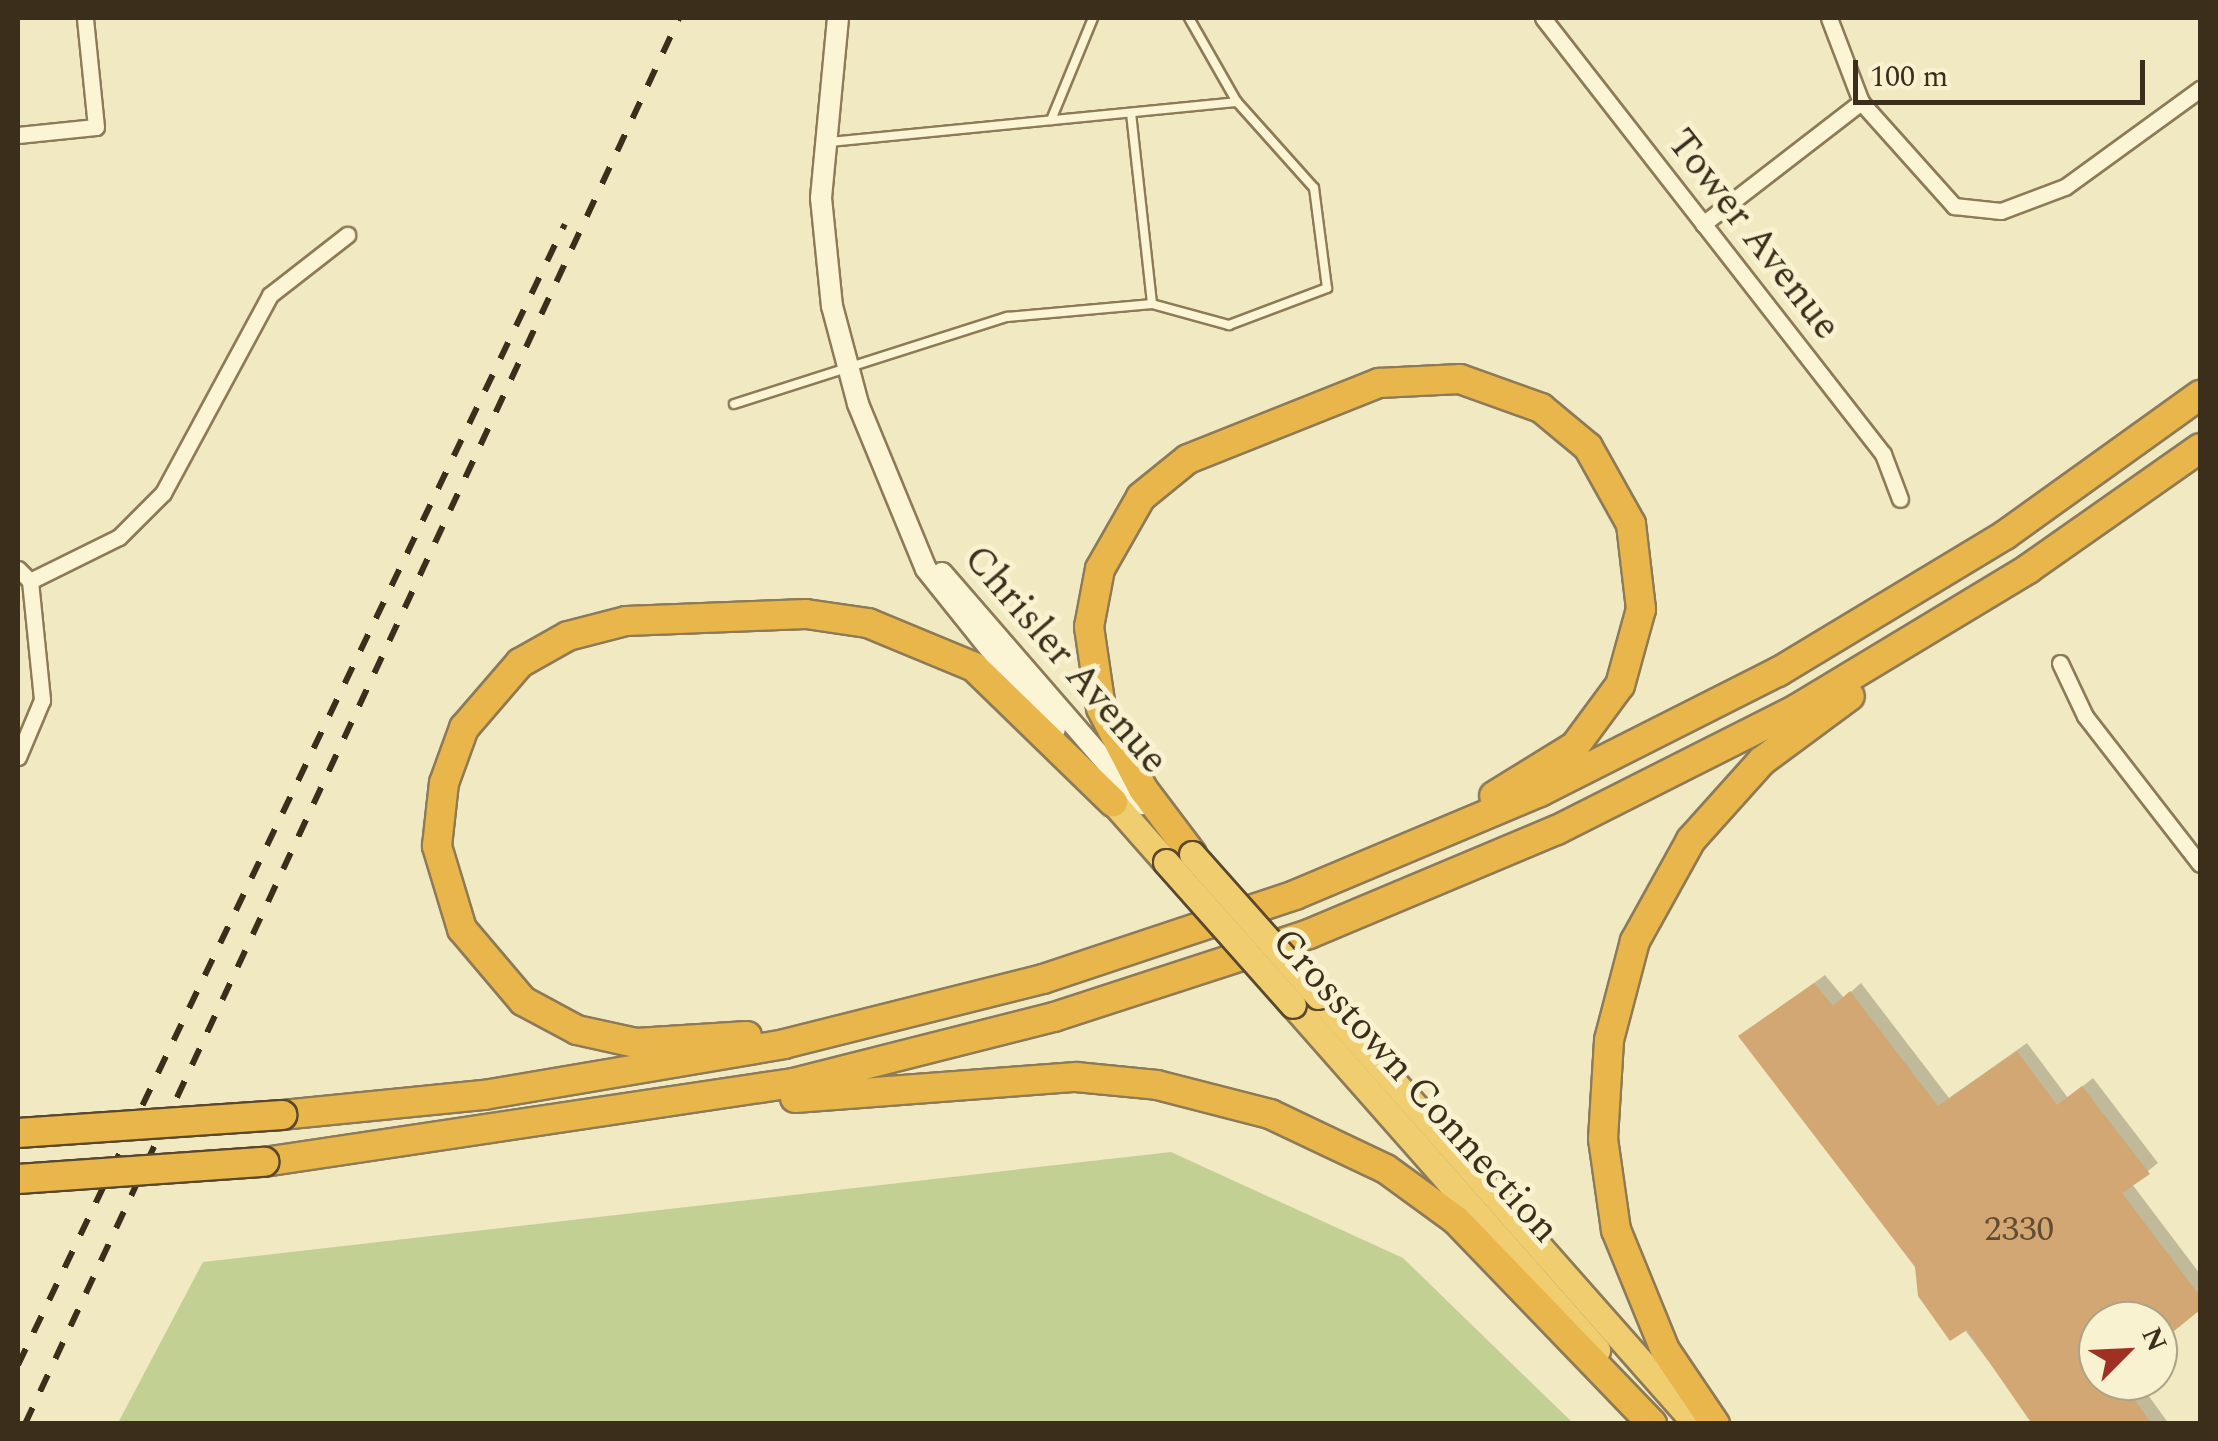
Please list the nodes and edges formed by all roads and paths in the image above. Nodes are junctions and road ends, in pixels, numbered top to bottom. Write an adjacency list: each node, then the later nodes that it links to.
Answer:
1 (86, 18): 12 (street)
2 (838, 18): 13 (street, Chrisler Avenue)
3 (1093, 18): 11 (lane)
4 (1189, 18): 8 (lane)
5 (1542, 18): 14 (street, Tower Avenue)
6 (1829, 18): 9 (street)
7 (2200, 89): 9 (street)
8 (1237, 102): 10 (lane); 16 (lane)
9 (1861, 102): 14 (street)
10 (1131, 112): 11 (lane); 16 (lane)
11 (1051, 120): 13 (lane)
12 (18, 136)
13 (822, 143): 17 (street, Chrisler Avenue)
14 (1703, 224): 21 (street, Tower Avenue)
15 (347, 236): 25 (street)
16 (1152, 304): 17 (lane)
17 (846, 367): 19 (lane); 22 (street, Chrisler Avenue)
18 (2200, 396): 30 (highway)
19 (734, 404)
20 (2200, 448): 24 (highway)
21 (1900, 499)
22 (896, 505): 28 (street, Chrisler Avenue); 29 (street, Chrisler Avenue)
23 (18, 568): 25 (street)
24 (2028, 569): 33 (highway); 38 (highway)
25 (30, 581): 27 (street)
26 (2060, 664): 31 (street)
27 (18, 757)
28 (1113, 802): 29 (highway, Crosstown Connection); 32 (highway)
29 (1179, 858): 30 (highway); 36 (highway, Crosstown Connection, bridge); 37 (highway, Crosstown Connection, bridge)
30 (1379, 863): 32 (highway)
31 (2200, 864)
32 (868, 1026): 34 (highway, bridge)
33 (634, 1114): 35 (highway, bridge); 36 (highway)
34 (18, 1133)
35 (18, 1179)
36 (1654, 1424)
37 (1696, 1424)
38 (1714, 1424)

